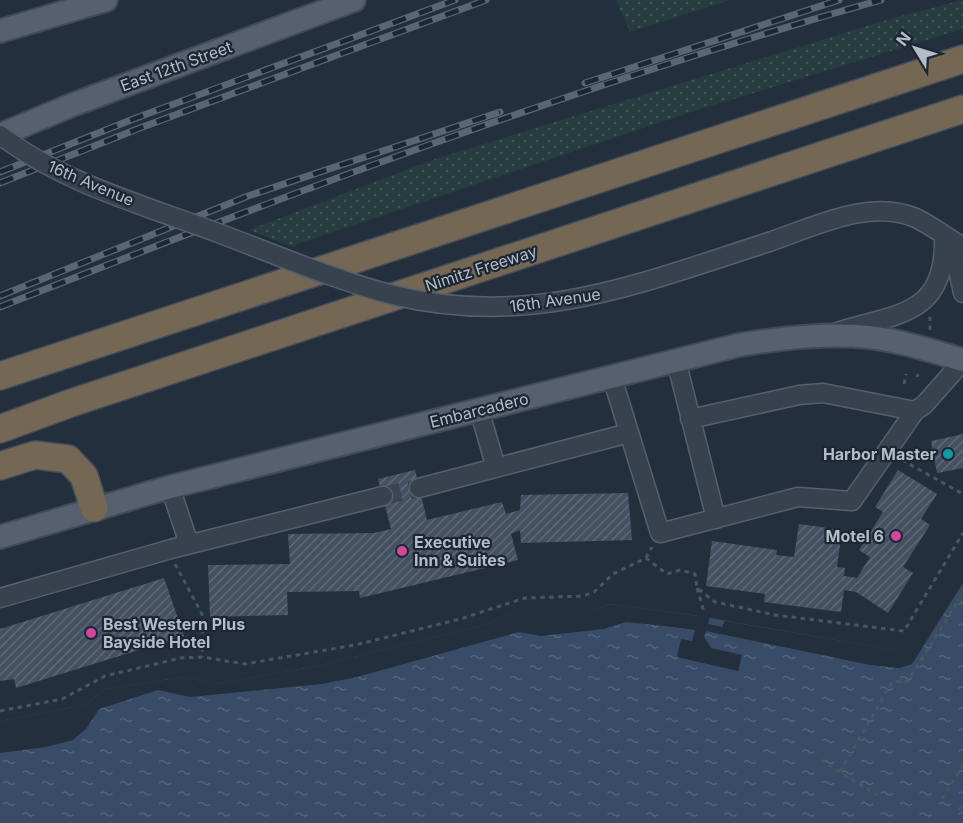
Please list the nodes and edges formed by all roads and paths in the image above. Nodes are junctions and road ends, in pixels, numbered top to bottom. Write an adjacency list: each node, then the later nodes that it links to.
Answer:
1 (106, 0): 3 (main road)
2 (354, 0): 6 (main road, East 12th Street)
3 (0, 31)
4 (963, 59): 16 (highway)
5 (963, 109): 22 (highway, Nimitz Freeway)
6 (0, 135): 7 (street, 16th Avenue, bridge)
7 (944, 237): 8 (street, 16th Avenue); 9 (street); 12 (street)
8 (963, 247)
9 (963, 292)
10 (930, 314): 11 (path)
11 (930, 330)
12 (826, 336): 13 (main road, Embarcadero); 14 (main road, Embarcadero)
13 (676, 360): 17 (main road, Embarcadero); 21 (street)
14 (963, 360): 20 (street)
15 (906, 374): 18 (path)
16 (0, 376)
17 (612, 377): 19 (main road, Embarcadero); 23 (street)
18 (904, 384)
19 (479, 410): 26 (street); 27 (main road, Embarcadero)
20 (915, 411): 21 (street); 32 (street)
21 (690, 419): 32 (street)
22 (0, 429)
23 (629, 433): 26 (street); 32 (street)
24 (902, 460): 29 (path)
25 (0, 466): 31 (highway)
26 (496, 468): 28 (street)
27 (171, 487): 31 (main road, Embarcadero); 35 (street)
28 (419, 488)
29 (963, 494)
30 (383, 496): 35 (street)
31 (94, 507): 34 (main road, Embarcadero)
32 (716, 519)
33 (963, 533): 37 (path)
34 (0, 537)
35 (189, 544): 36 (street)
36 (171, 549): 38 (street); 41 (path)
37 (697, 588): 40 (path); 41 (path)
38 (0, 598)
39 (963, 600): 45 (path)
40 (704, 612)
41 (202, 657): 42 (path)
42 (0, 711)
43 (821, 760): 45 (path)
44 (963, 765): 47 (path)
45 (840, 772): 46 (path)
46 (877, 795)
47 (942, 799)
48 (963, 804): 49 (path)
49 (959, 810)

